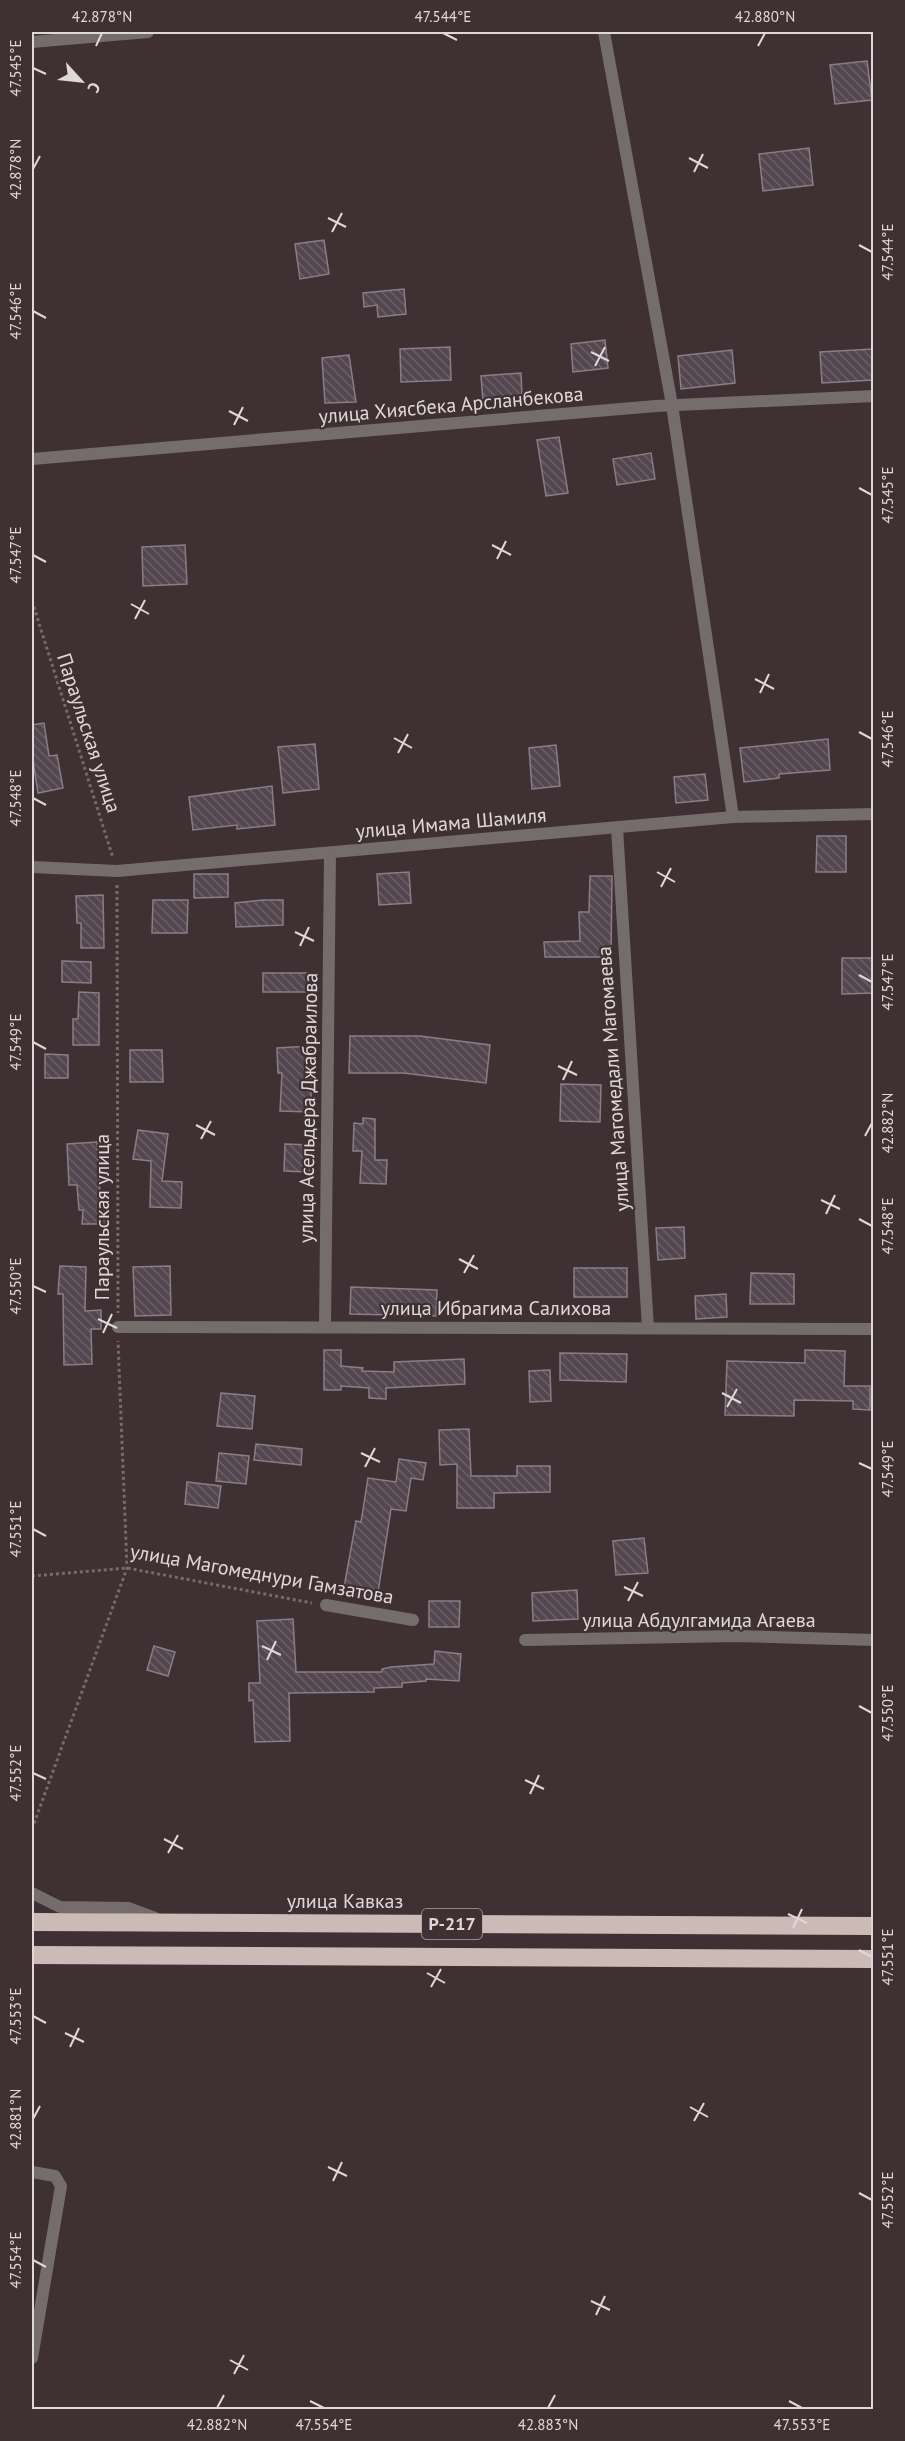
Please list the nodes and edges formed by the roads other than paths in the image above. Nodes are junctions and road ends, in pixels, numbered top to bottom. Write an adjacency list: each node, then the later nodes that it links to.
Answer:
1 (148, 32): 3 (street)
2 (604, 32): 6 (street)
3 (53, 36): 4 (street)
4 (32, 42)
5 (873, 396): 6 (street, улица Хиясбека Арсланбекова)
6 (672, 405): 7 (street, улица Хиясбека Арсланбекова); 9 (street)
7 (32, 459)
8 (873, 814): 9 (street, улица Имама Шамиля)
9 (733, 817): 10 (street, улица Имама Шамиля)
10 (617, 828): 11 (street, улица Имама Шамиля); 15 (street, улица Магомедали Магомаева)
11 (330, 853): 12 (street, улица Имама Шамиля); 14 (street, улица Асельдера Джабраилова)
12 (32, 867)
13 (118, 1327): 14 (street, улица Ибрагима Салихова)
14 (325, 1327): 15 (street, улица Ибрагима Салихова)
15 (648, 1328): 16 (street, улица Ибрагима Салихова)
16 (873, 1329)
17 (326, 1605): 18 (street, улица Магомеднури Гамзатова)
18 (413, 1620)
19 (525, 1640): 20 (street, улица Абдулгамида Агаева)
20 (873, 1640)
21 (32, 1893): 23 (street)
22 (32, 1922): 23 (highway, улица Кавказ / Р-217)
23 (168, 1923): 24 (highway, улица Кавказ / Р-217)
24 (873, 1926)
25 (32, 1955): 26 (highway, Р-217)
26 (873, 1959)
27 (32, 2172): 28 (street)
28 (32, 2358)

